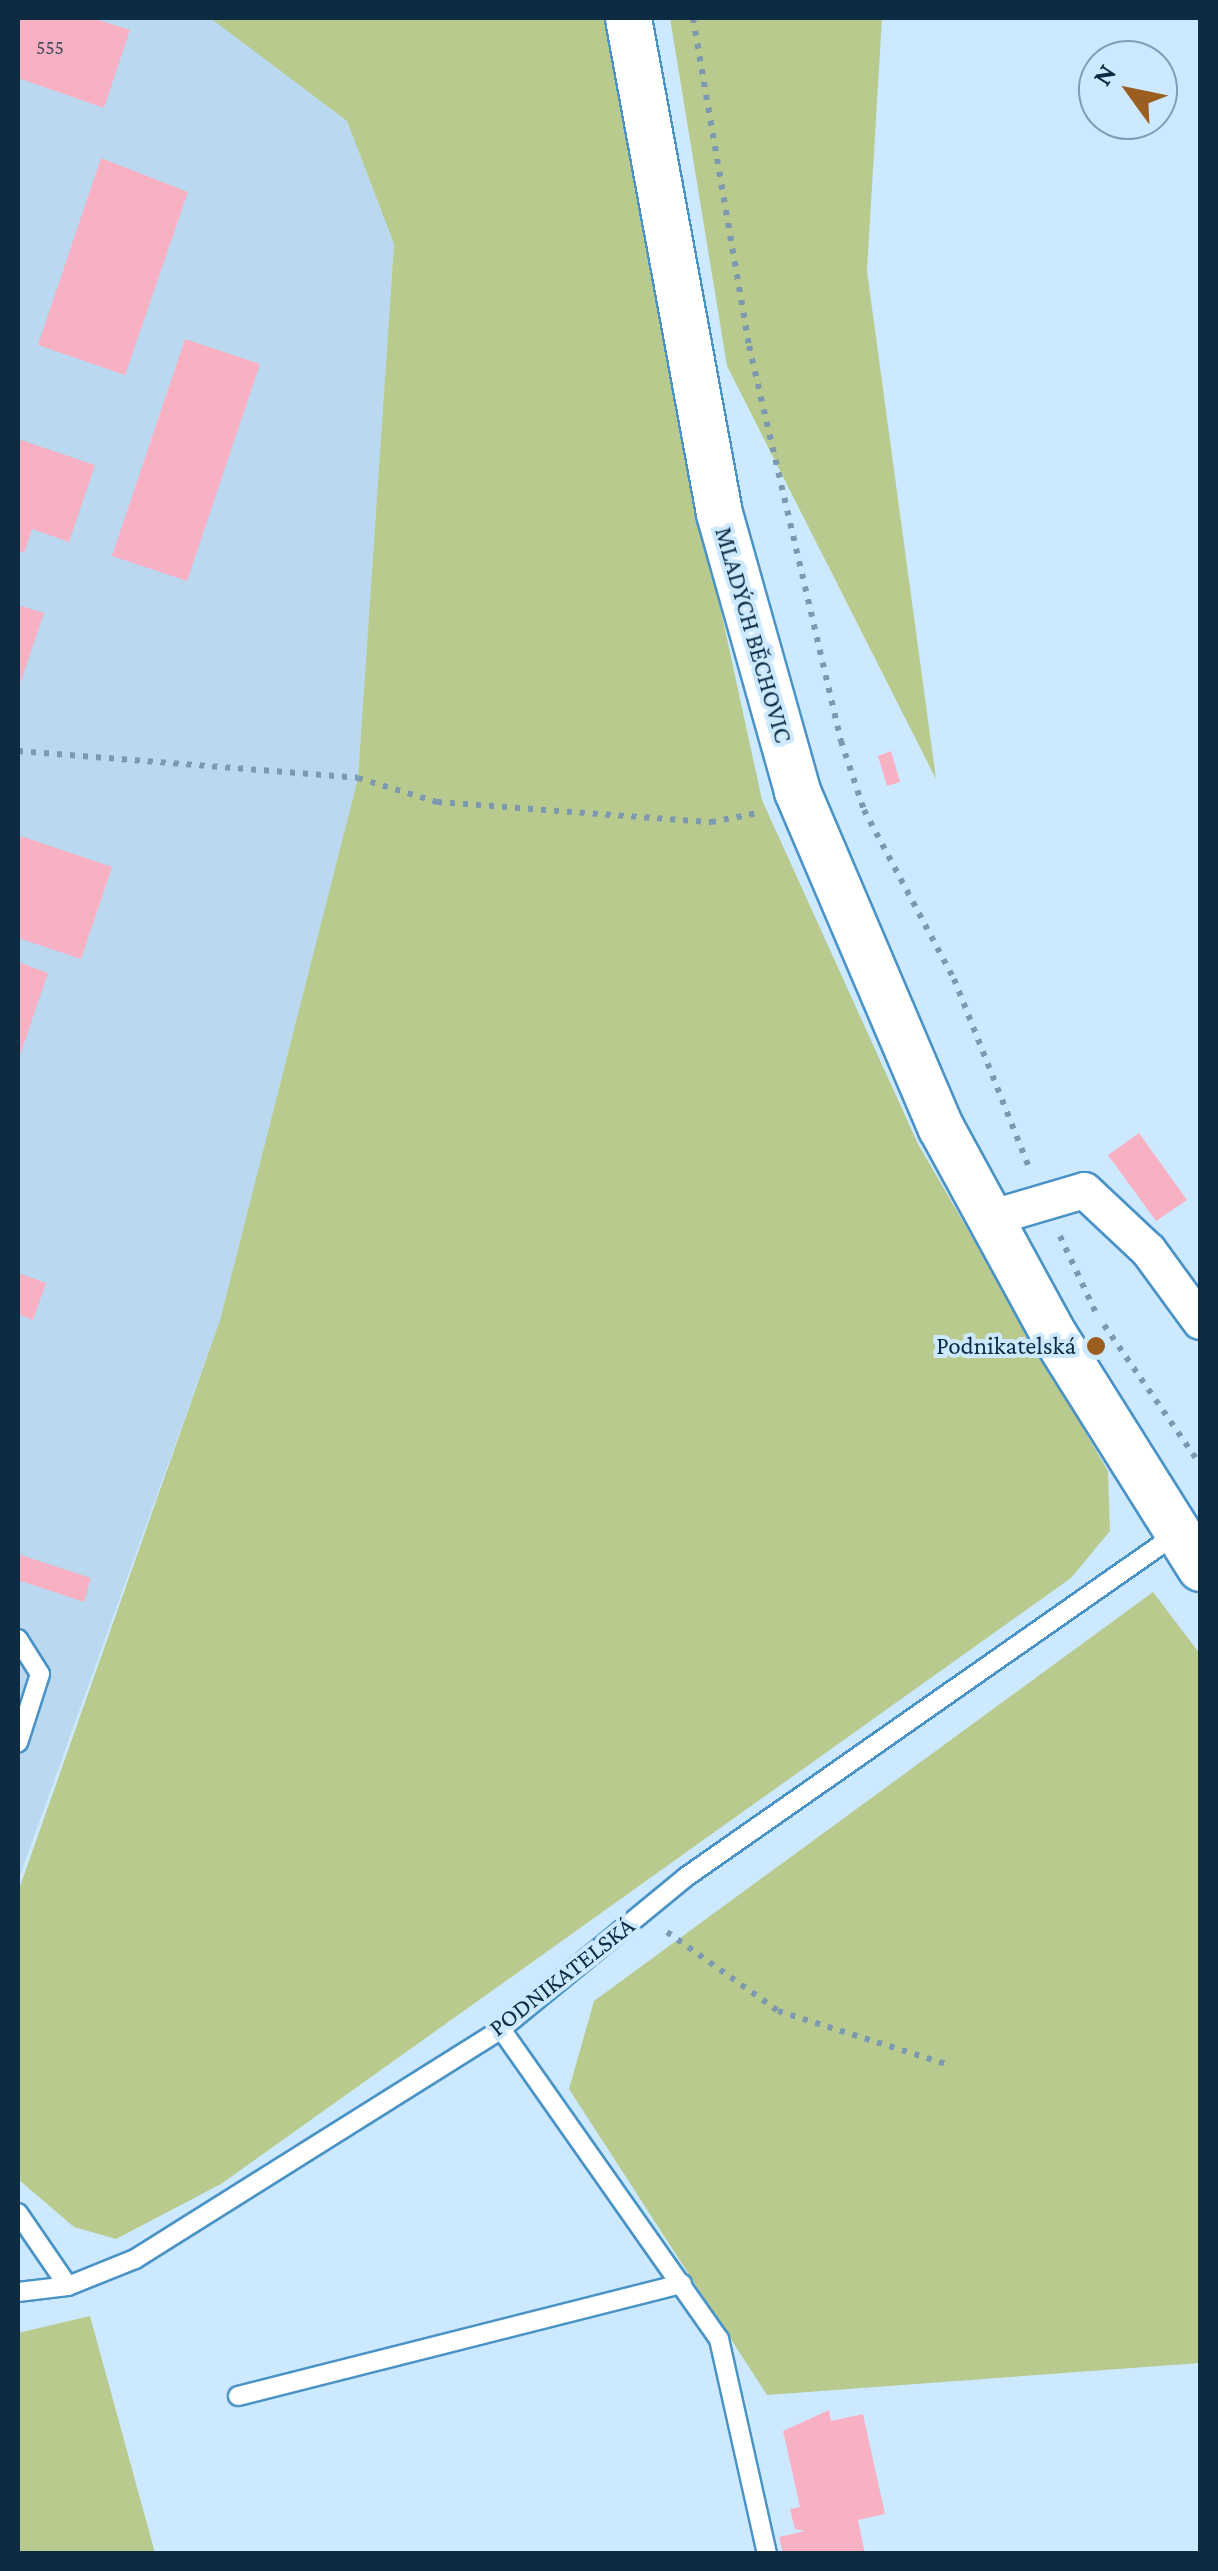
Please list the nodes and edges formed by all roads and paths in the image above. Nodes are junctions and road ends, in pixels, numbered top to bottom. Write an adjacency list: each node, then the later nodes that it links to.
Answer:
1 (628, 18): 4 (street, MLADÝCH BĚCHOVIC)
2 (694, 18): 5 (path)
3 (18, 750): 4 (path)
4 (798, 791): 6 (street, MLADÝCH BĚCHOVIC)
5 (1043, 1199): 6 (street); 7 (street); 8 (path)
6 (988, 1218): 9 (street, MLADÝCH BĚCHOVIC)
7 (1200, 1321)
8 (1200, 1464)
9 (1188, 1552): 12 (lane, PODNIKATELSKÁ)
10 (18, 1638): 11 (lane)
11 (18, 1744)
12 (641, 1914): 13 (lane, PODNIKATELSKÁ); 14 (path)
13 (500, 2028): 16 (lane); 17 (lane, PODNIKATELSKÁ)
14 (950, 2065)
15 (18, 2213): 17 (lane)
16 (682, 2284): 19 (lane); 20 (lane)
17 (68, 2286): 18 (lane, PODNIKATELSKÁ)
18 (18, 2292)
19 (238, 2396)
20 (767, 2554)

